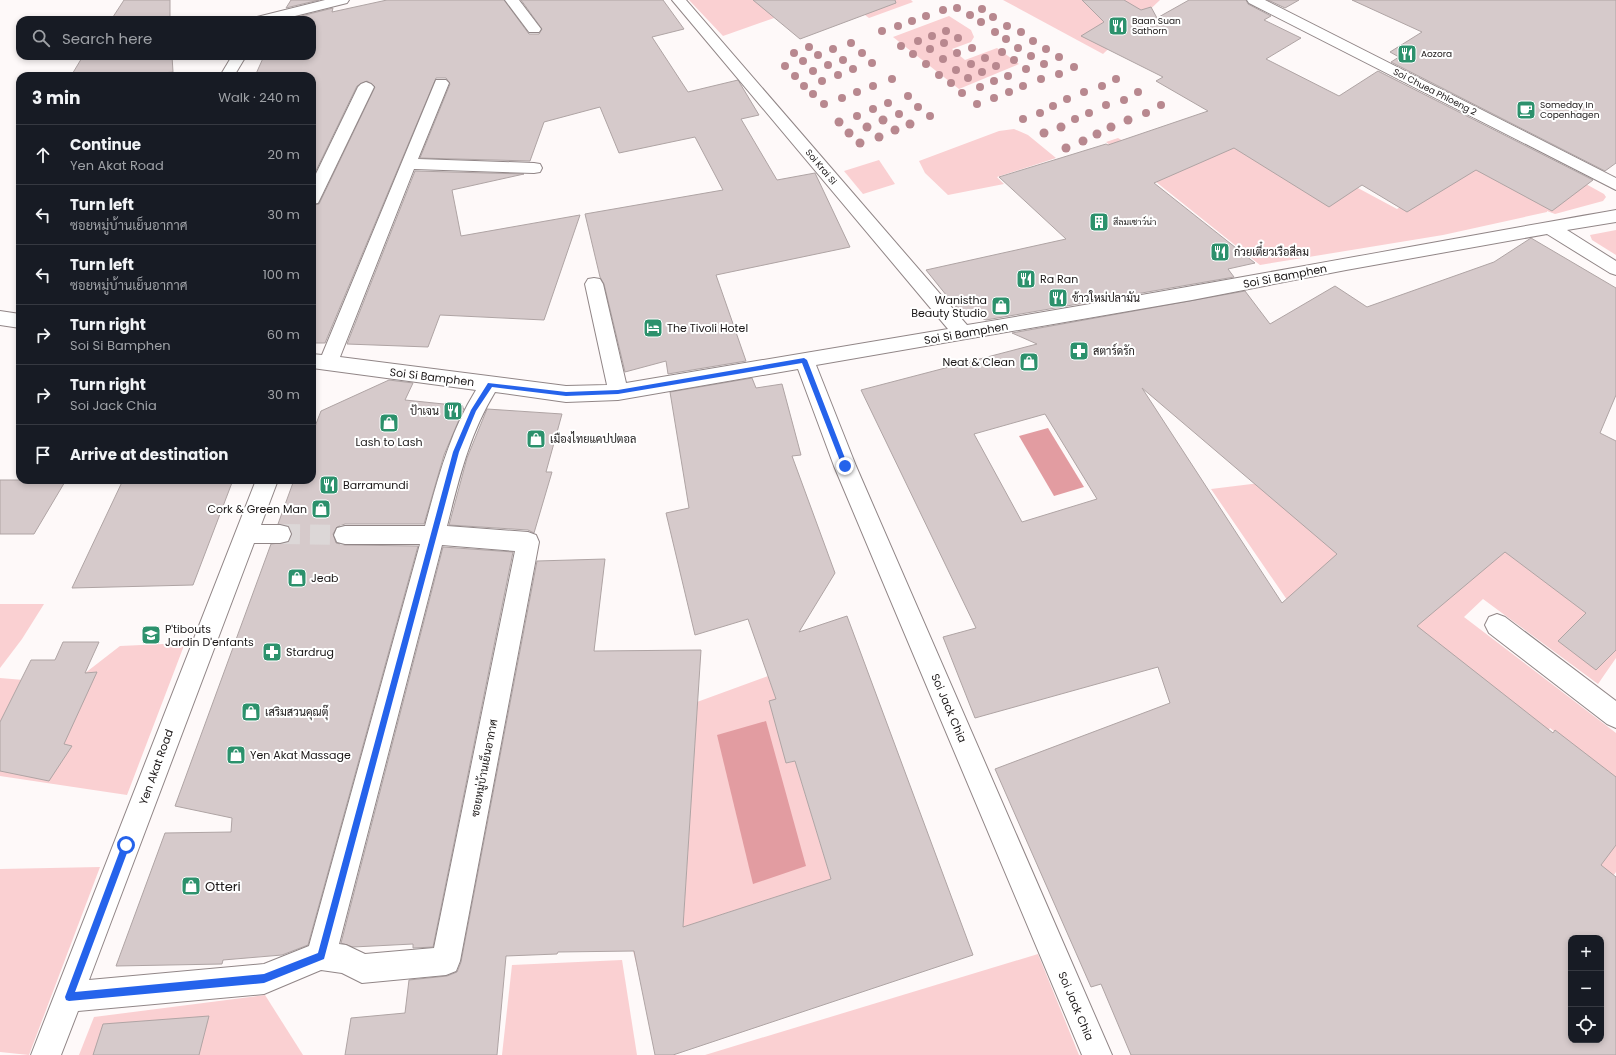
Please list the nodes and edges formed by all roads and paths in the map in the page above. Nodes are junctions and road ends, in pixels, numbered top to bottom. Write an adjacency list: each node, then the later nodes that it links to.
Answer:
1 (342, 0): 5 (street)
2 (512, 0): 6 (street)
3 (679, 0): 21 (street, Soi Krai Si)
4 (1254, 0): 13 (street, Soi Chuea Phloeng 2)
5 (263, 16)
6 (534, 29)
7 (237, 60): 8 (street)
8 (229, 72)
9 (441, 83): 11 (street)
10 (366, 87): 14 (street)
11 (408, 164): 12 (street); 23 (street)
12 (534, 168)
13 (1616, 184)
14 (316, 191)
15 (1616, 216): 16 (street, Soi Si Bamphen)
16 (1549, 227): 17 (street); 21 (street, Soi Si Bamphen)
17 (1616, 269)
18 (594, 284): 25 (street)
19 (0, 318): 20 (street)
20 (16, 320)
21 (963, 333): 22 (street, Soi Si Bamphen)
22 (804, 360): 25 (street, Soi Si Bamphen); 36 (street, Soi Jack Chia)
23 (317, 364): 24 (street, Soi Si Bamphen)
24 (490, 384): 25 (street, Soi Si Bamphen); 30 (street)
25 (618, 392)
26 (265, 484): 27 (street, Yen Akat Road)
27 (245, 534): 28 (street); 34 (street, Yen Akat Road)
28 (280, 534)
29 (345, 535): 30 (street, ซอยหมู่บ้านเย็นอากาศ)
30 (435, 535): 33 (street); 33 (street, ซอยหมู่บ้านเย็นอากาศ)
31 (1497, 625): 32 (street)
32 (1616, 716)
33 (321, 956): 34 (street, ซอยหมู่บ้านเย็นอากาศ)
34 (69, 997): 35 (street, Yen Akat Road)
35 (46, 1055)
36 (1097, 1055)

